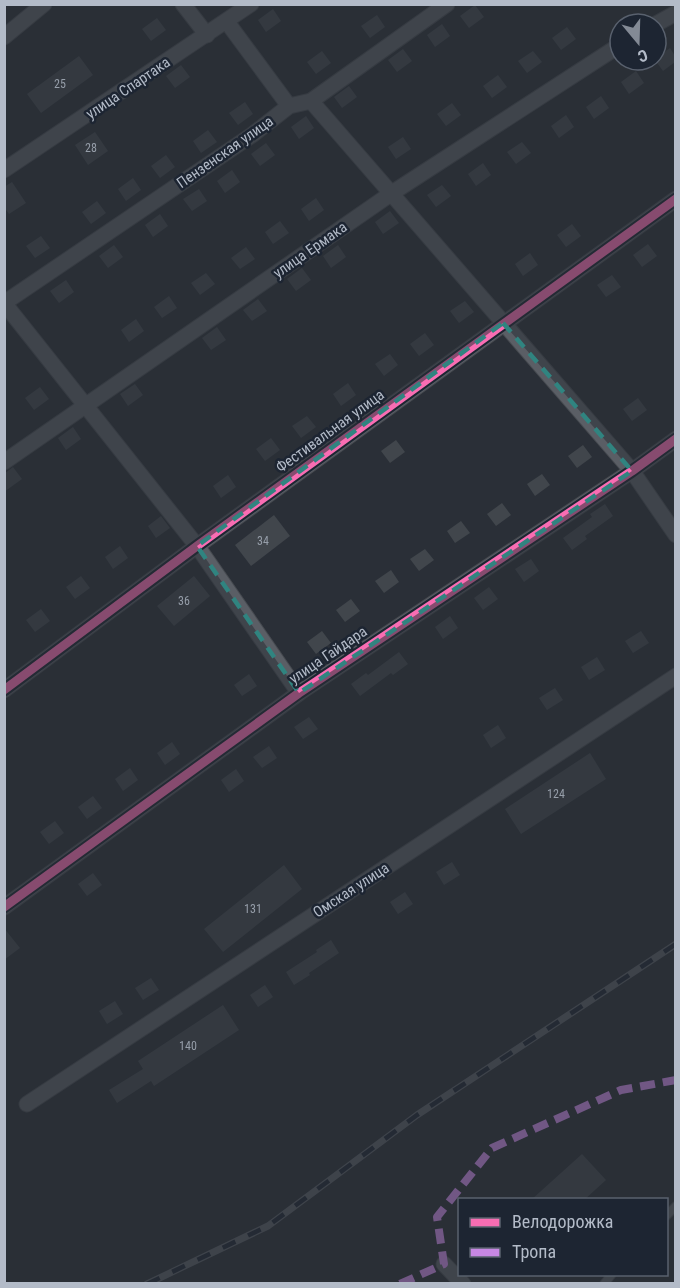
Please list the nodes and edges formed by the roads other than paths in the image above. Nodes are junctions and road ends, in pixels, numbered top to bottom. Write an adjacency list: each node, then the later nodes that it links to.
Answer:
1 (44, 4): 7 (street)
2 (183, 4): 6 (street)
3 (251, 4): 5 (street, улица Спартака)
4 (447, 4): 9 (street, Пензенская улица)
5 (227, 22): 6 (street, улица Спартака); 10 (street)
6 (207, 35): 11 (street, улица Спартака)
7 (4, 38)
8 (608, 53): 12 (street, улица Ермака)
9 (311, 100): 10 (street, Пензенская улица); 12 (street)
10 (290, 106): 14 (street, Пензенская улица)
11 (4, 170)
12 (392, 193): 15 (street); 16 (street, улица Ермака)
13 (675, 199): 15 (street, Фестивальная улица)
14 (4, 303): 16 (street)
15 (503, 323): 19 (street); 21 (street, Фестивальная улица)
16 (86, 405): 18 (street, улица Ермака); 21 (street)
17 (675, 439): 19 (street, улица Гайдара)
18 (4, 462)
19 (632, 471): 20 (street); 24 (street, улица Гайдара)
20 (675, 535)
21 (197, 546): 23 (street, Фестивальная улица); 24 (street)
22 (675, 676): 26 (street, Омская улица)
23 (4, 690)
24 (299, 693): 25 (street, улица Гайдара)
25 (4, 907)
26 (27, 1104)
27 (444, 1264): 28 (street)
28 (463, 1284)

